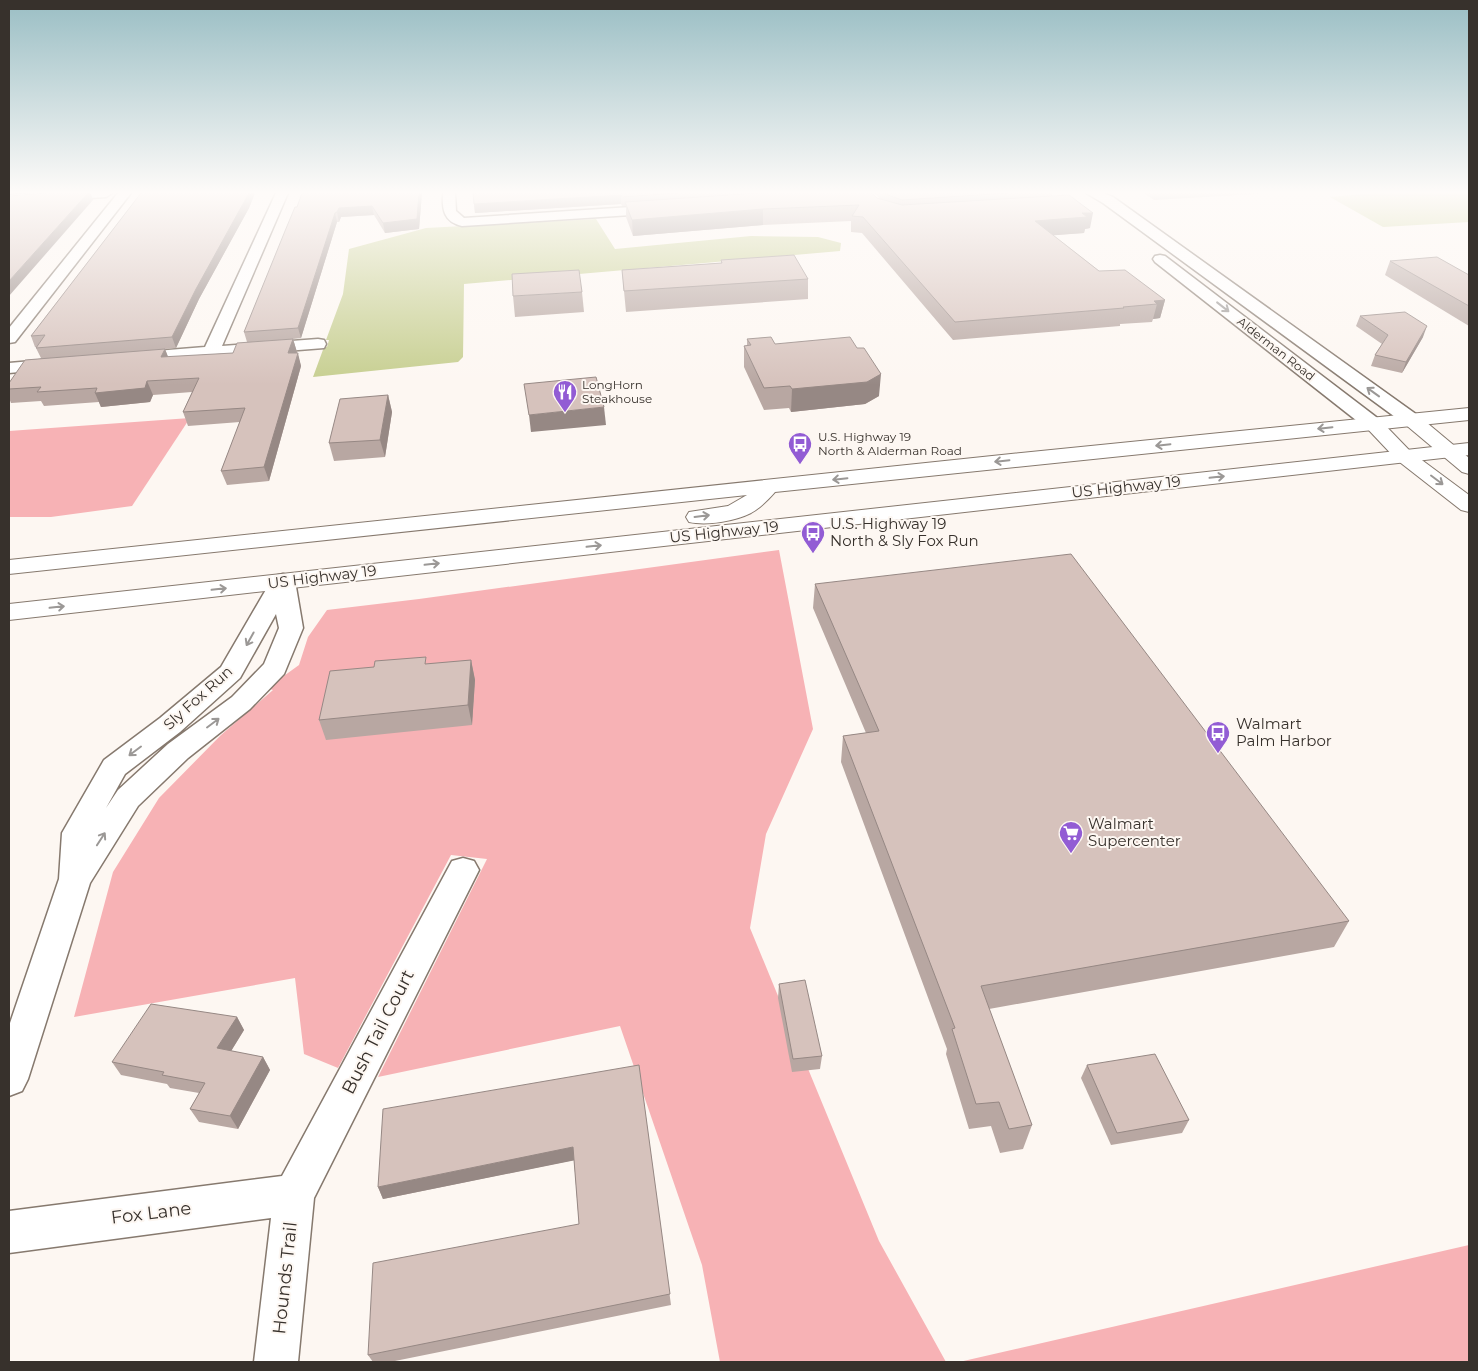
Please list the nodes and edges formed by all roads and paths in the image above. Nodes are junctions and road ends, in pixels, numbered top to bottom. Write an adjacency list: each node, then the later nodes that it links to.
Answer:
1 (75, 257): 5 (street)
2 (253, 257): 7 (street)
3 (1158, 257): 13 (street, Alderman Road, one-way to 13)
4 (1187, 257): 12 (street, Alderman Road, one-way to 4)
5 (9, 338)
6 (318, 344): 7 (street)
7 (211, 352): 8 (street)
8 (114, 360)
9 (76, 363): 10 (street)
10 (9, 368)
11 (1469, 414): 12 (main road)
12 (1413, 421): 13 (main road); 15 (main road, Alderman Road)
13 (1373, 424): 16 (main road, Alderman Road); 18 (main road, one-way to 18)
14 (1469, 450): 15 (main road, US Highway 19)
15 (1448, 452): 16 (main road, US Highway 19); 17 (main road, Alderman Road)
16 (1404, 456): 19 (main road, Alderman Road, one-way to 19); 22 (main road, US Highway 19, one-way to 16)
17 (1469, 468)
18 (767, 487): 20 (main road); 22 (main road, one-way to 18)
19 (1469, 505)
20 (351, 530): 21 (main road); 23 (main road)
21 (9, 567)
22 (296, 580): 24 (main road, US Highway 19, one-way to 22); 26 (street, Sly Fox Run, one-way to 26); 26 (street, Sly Fox Run, one-way to 22)
23 (9, 585)
24 (9, 612)
25 (462, 870): 28 (street, Bush Tail Court)
26 (75, 880): 27 (street, Sly Fox Run)
27 (9, 1079)
28 (294, 1195): 29 (street, Fox Lane); 30 (street, Hounds Trail)
29 (9, 1232)
30 (276, 1362)

